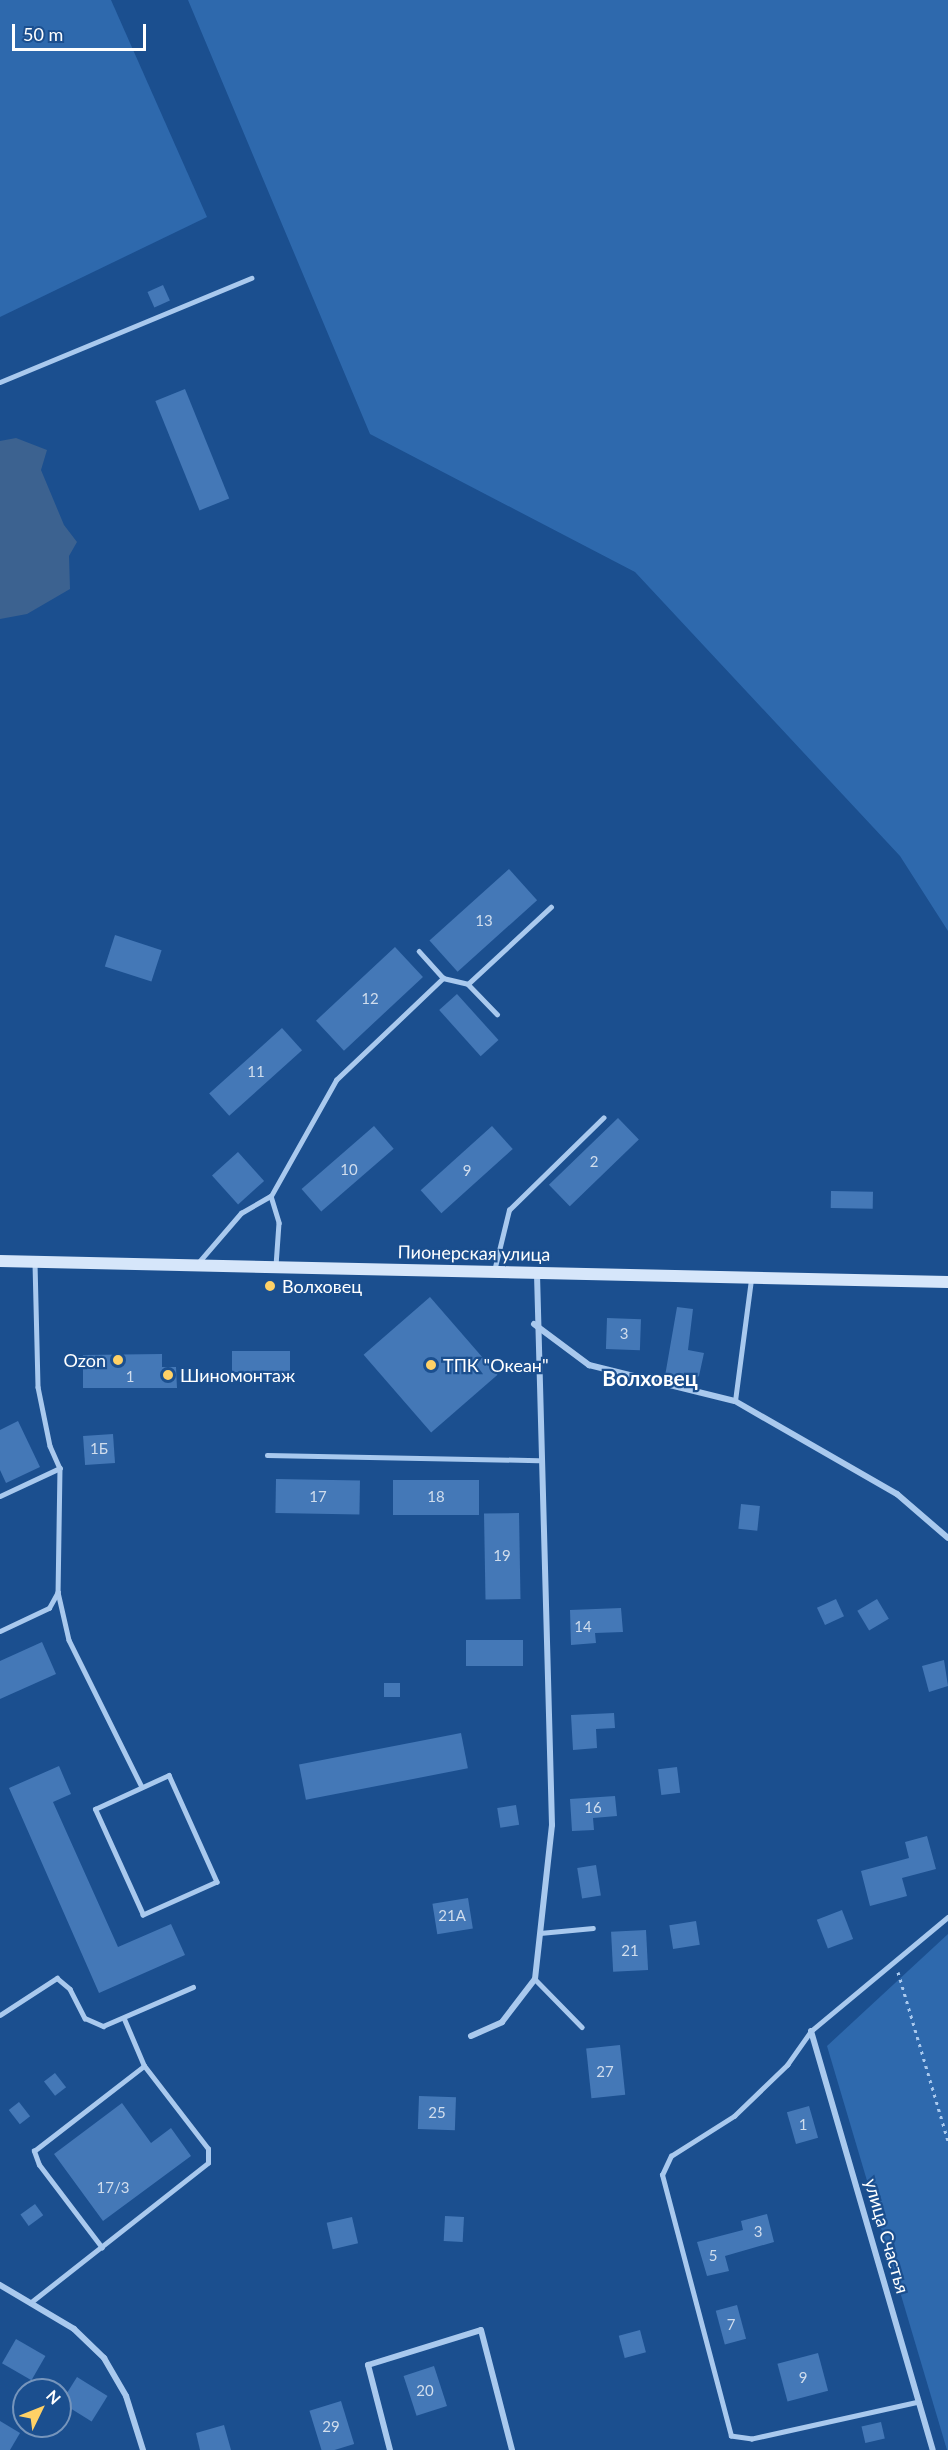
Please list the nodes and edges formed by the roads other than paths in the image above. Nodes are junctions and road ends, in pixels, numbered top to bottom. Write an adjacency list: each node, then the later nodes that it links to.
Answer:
1 (251, 278): 2 (lane)
2 (0, 382)
3 (551, 907): 6 (lane)
4 (419, 951): 5 (lane)
5 (443, 978): 6 (lane); 9 (lane)
6 (468, 984): 7 (lane)
7 (496, 1014)
8 (603, 1118): 14 (lane)
9 (271, 1196): 12 (lane); 13 (lane)
10 (0, 1261): 11 (street, Пионерская улица)
11 (34, 1263): 12 (street, Пионерская улица); 22 (lane)
12 (196, 1265): 13 (street, Пионерская улица)
13 (276, 1267): 14 (street, Пионерская улица)
14 (495, 1271): 15 (street, Пионерская улица)
15 (537, 1273): 16 (street, Пионерская улица); 18 (street)
16 (751, 1278): 17 (street, Пионерская улица); 19 (lane)
17 (948, 1282)
18 (534, 1324): 19 (street); 21 (street)
19 (735, 1401): 24 (street)
20 (267, 1455): 21 (lane)
21 (538, 1460): 30 (street)
22 (60, 1468): 23 (lane); 25 (lane)
23 (0, 1496)
24 (948, 1538)
25 (58, 1592): 26 (lane); 27 (lane)
26 (0, 1630)
27 (142, 1787): 27 (lane)
28 (948, 1917): 36 (lane)
29 (593, 1928): 30 (lane)
30 (540, 1934): 31 (street)
31 (535, 1979): 35 (lane); 37 (street)
32 (194, 1987): 34 (lane)
33 (0, 2015): 34 (lane)
34 (124, 2019): 38 (lane)
35 (582, 2027)
36 (811, 2031): 42 (street, улица Счастья); 42 (lane)
37 (471, 2036)
38 (144, 2066): 39 (lane); 39 (lane)
39 (102, 2248): 41 (lane)
40 (0, 2285): 41 (street)
41 (30, 2303): 43 (street)
42 (919, 2402): 46 (street, улица Счастья)
43 (143, 2450)
44 (390, 2450): 45 (street)
45 (512, 2450)
46 (933, 2450)

